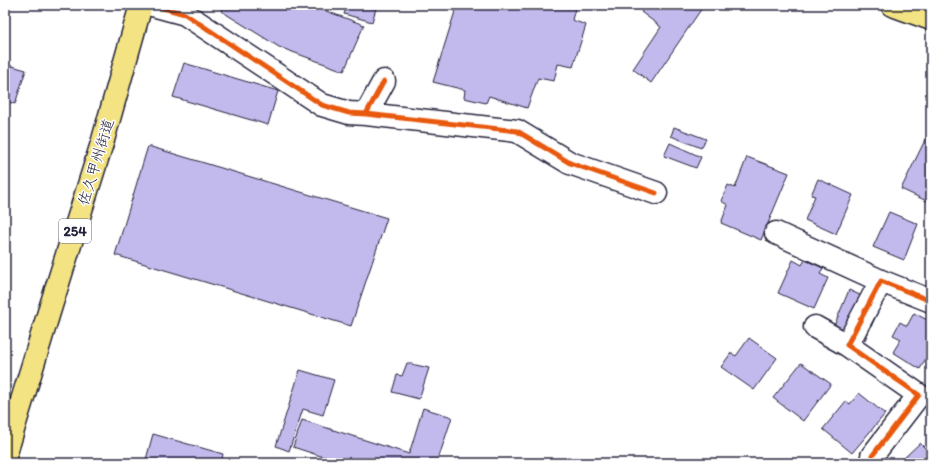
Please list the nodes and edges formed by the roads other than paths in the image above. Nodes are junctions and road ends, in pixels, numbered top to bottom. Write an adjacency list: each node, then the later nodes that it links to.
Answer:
1 (141, 5): 14 (highway, 佐久甲州街道 / 254)
2 (152, 5): 6 (street)
3 (892, 5): 4 (highway)
4 (931, 19)
5 (384, 81): 6 (street)
6 (366, 114): 7 (street)
7 (656, 193)
8 (776, 233): 9 (street)
9 (881, 281): 10 (street); 12 (street)
10 (931, 301)
11 (815, 327): 12 (street)
12 (848, 345): 13 (street)
13 (925, 399): 15 (street)
14 (5, 456)
15 (874, 463)

